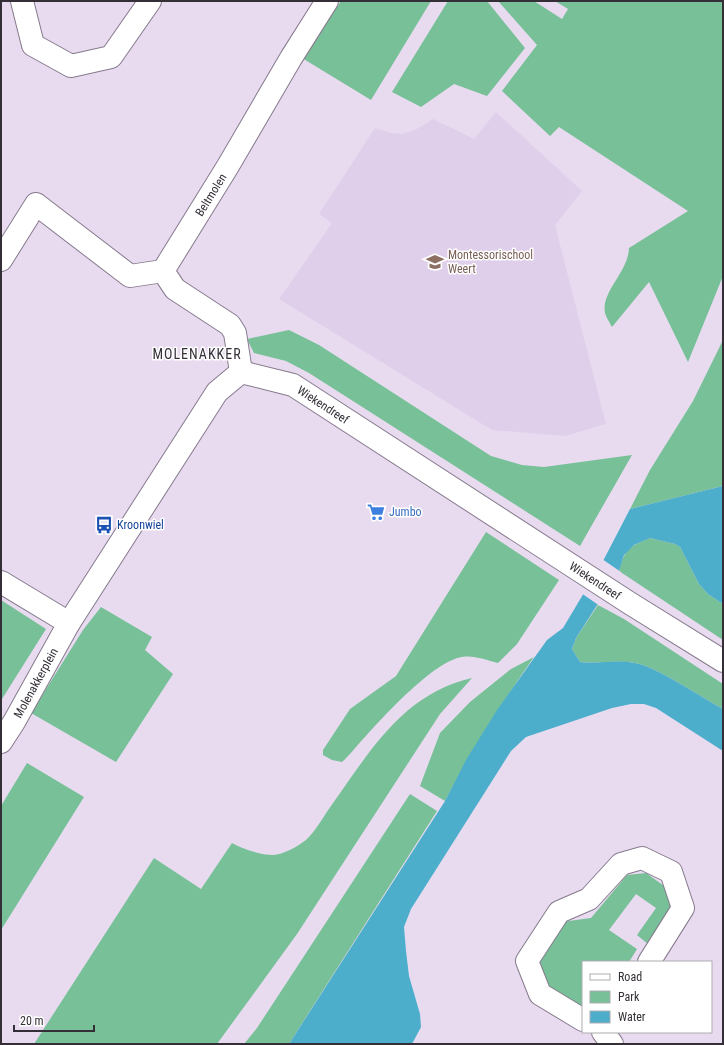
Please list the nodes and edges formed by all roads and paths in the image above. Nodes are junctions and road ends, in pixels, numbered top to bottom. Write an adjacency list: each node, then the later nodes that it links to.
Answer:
1 (22, 1): 2 (street)
2 (150, 1)
3 (327, 1): 5 (street, Beltmolen)
4 (1, 260): 5 (street)
5 (163, 271): 6 (street)
6 (241, 372): 8 (street); 9 (street, Wiekendreef)
7 (1, 582): 8 (street)
8 (69, 623): 10 (street, Molenakkerplein)
9 (723, 661)
10 (1, 742)
11 (650, 961): 12 (street)
12 (582, 1019)

